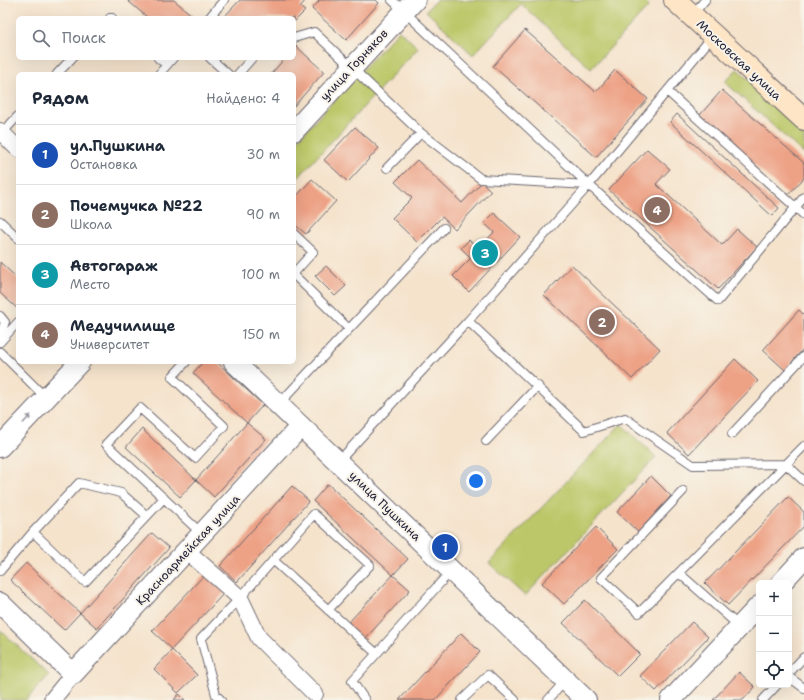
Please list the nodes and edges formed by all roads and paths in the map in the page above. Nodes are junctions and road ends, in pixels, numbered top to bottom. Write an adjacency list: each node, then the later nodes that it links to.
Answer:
1 (224, 0): 5 (lane)
2 (675, 0): 4 (main road, Московская улица)
3 (404, 4): 14 (street, улица Горняков); 27 (lane)
4 (698, 8): 6 (main road, Московская улица)
5 (212, 16)
6 (713, 36): 19 (lane); 21 (main road, Московская улица)
7 (296, 37): 14 (lane)
8 (70, 60): 15 (lane)
9 (160, 60): 13 (lane)
10 (172, 60): 13 (lane)
11 (212, 60): 17 (lane)
12 (250, 60): 18 (lane)
13 (167, 66): 16 (lane)
14 (353, 67): 22 (street, улица Горняков); 24 (lane)
15 (59, 72)
16 (161, 72)
17 (226, 72)
18 (240, 72)
19 (667, 91): 27 (lane); 29 (lane)
20 (16, 118): 23 (lane)
21 (804, 119)
22 (296, 129)
23 (1, 132): 25 (street)
24 (421, 133): 26 (lane); 27 (lane)
25 (16, 147)
26 (387, 168)
27 (589, 185): 29 (lane); 38 (lane)
28 (804, 197): 29 (lane)
29 (796, 208): 30 (lane)
30 (804, 215)
31 (0, 222): 33 (lane)
32 (444, 228): 40 (lane)
33 (16, 236)
34 (296, 236): 35 (lane)
35 (296, 272)
36 (296, 276): 40 (lane)
37 (0, 316): 41 (lane)
38 (468, 321): 48 (lane); 56 (lane)
39 (16, 324): 42 (lane)
40 (349, 330): 50 (lane)
41 (0, 336)
42 (0, 342)
43 (0, 352): 49 (lane)
44 (804, 356): 52 (lane)
45 (78, 364): 49 (street)
46 (184, 364): 60 (lane)
47 (236, 364): 50 (street, улица Пушкина)
48 (538, 386): 53 (lane); 57 (lane)
49 (46, 398): 55 (street, one-way to 49)
50 (279, 405): 51 (street, улица Пушкина)
51 (301, 426): 56 (street, улица Пушкина); 63 (street, Красноармейская улица)
52 (732, 434)
53 (486, 441)
54 (804, 446): 57 (lane)
55 (0, 447)
56 (338, 462): 67 (street, улица Пушкина)
57 (786, 464): 58 (lane); 69 (lane)
58 (804, 481)
59 (683, 491): 69 (lane)
60 (164, 498): 61 (lane); 63 (lane)
61 (147, 516): 62 (lane); 62 (lane)
62 (33, 532): 68 (lane)
63 (202, 535): 64 (street, Красноармейская улица)
64 (187, 551): 71 (street); 79 (street, Красноармейская улица)
65 (804, 558): 70 (street)
66 (273, 560): 71 (lane); 74 (lane); 74 (lane)
67 (452, 570): 76 (lane); 81 (street, улица Пушкина)
68 (0, 572)
69 (679, 573): 75 (lane)
70 (784, 580)
71 (240, 598): 84 (street); 86 (lane)
72 (0, 603): 79 (street)
73 (756, 609): 75 (street)
74 (328, 610): 76 (lane)
75 (740, 627): 92 (street)
76 (376, 653): 87 (lane)
77 (804, 657): 78 (lane)
78 (792, 670)
79 (73, 674): 85 (street)
80 (792, 679): 83 (lane)
81 (566, 680): 90 (lane); 91 (street, улица Пушкина)
82 (774, 688): 93 (lane)
83 (804, 688)
84 (315, 694)
85 (52, 700)
86 (221, 700)
87 (365, 700)
88 (462, 700): 89 (lane)
89 (515, 700)
90 (548, 700)
91 (586, 700)
92 (671, 700)
93 (763, 700)

